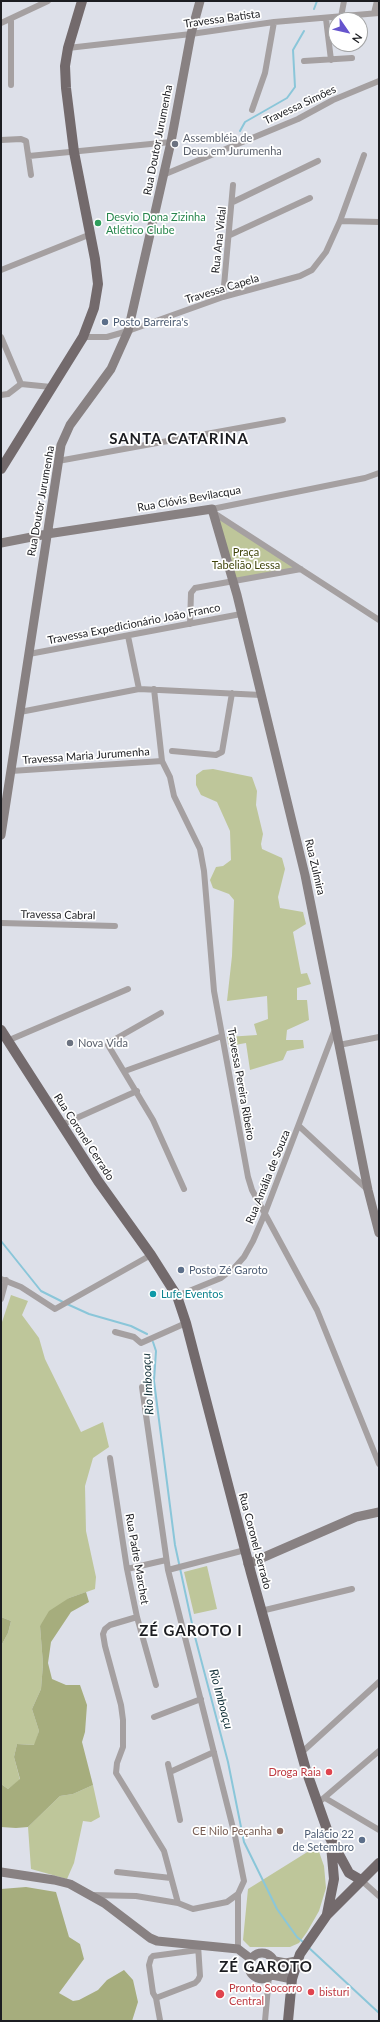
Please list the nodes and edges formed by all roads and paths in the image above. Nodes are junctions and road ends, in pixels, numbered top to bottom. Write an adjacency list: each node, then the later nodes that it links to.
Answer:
1 (48, 1): 9 (street)
2 (82, 1): 13 (main road)
3 (200, 1): 12 (street, Rua Doutor Jurumenha)
4 (344, 1): 6 (street)
5 (376, 1): 7 (street)
6 (342, 12)
7 (377, 13)
8 (326, 18): 10 (street, Travessa Batista); 15 (street)
9 (11, 19): 11 (street); 18 (street)
10 (274, 22): 12 (street, Travessa Batista); 19 (street)
11 (1, 23)
12 (191, 34): 13 (street, Travessa Batista); 21 (street, Rua Doutor Jurumenha)
13 (68, 48): 22 (main road)
14 (352, 58): 15 (street)
15 (331, 60): 16 (street)
16 (304, 61)
17 (379, 81): 27 (street, Travessa Simões)
18 (11, 85)
19 (252, 110)
20 (1, 140): 24 (street)
21 (171, 142): 22 (street); 27 (street, Rua Doutor Jurumenha)
22 (74, 152): 24 (street); 33 (main road)
23 (364, 155): 31 (street, Travessa Capela)
24 (29, 156): 26 (street)
25 (318, 160): 30 (street)
26 (31, 175)
27 (163, 175): 37 (street, Rua Doutor Jurumenha)
28 (233, 185): 30 (street, Rua Ana Vidal)
29 (310, 198): 34 (street)
30 (233, 202): 34 (street, Rua Ana Vidal)
31 (340, 221): 32 (street); 36 (street, Travessa Capela)
32 (379, 222)
33 (91, 234): 35 (street); 39 (main road)
34 (230, 236): 36 (street, Rua Ana Vidal)
35 (1, 270)
36 (223, 297): 37 (street, Travessa Capela)
37 (128, 331): 39 (street, Travessa Capela); 44 (street, Rua Doutor Jurumenha)
38 (1, 337): 40 (street)
39 (83, 337): 41 (main road)
40 (21, 384): 41 (street); 42 (street)
41 (51, 388): 45 (main road)
42 (1, 395)
43 (283, 420): 44 (street)
44 (58, 461): 48 (street, Rua Doutor Jurumenha)
45 (1, 469)
46 (379, 473): 47 (street, Rua Clóvis Bevilacqua)
47 (213, 511): 48 (street, Rua Clóvis Bevilacqua); 50 (street); 51 (street, Rua Zulmira)
48 (47, 534): 49 (street, Rua Clóvis Bevilacqua); 56 (street, Rua Doutor Jurumenha)
49 (1, 543)
50 (301, 570): 51 (street); 53 (street)
51 (233, 581): 52 (street, Rua Zulmira); 54 (street)
52 (241, 614): 54 (street, Travessa Expedicionário João Franco); 60 (street, Rua Zulmira)
53 (379, 620)
54 (190, 624): 55 (street, Travessa Expedicionário João Franco)
55 (128, 636): 56 (street, Travessa Expedicionário João Franco); 57 (street)
56 (29, 654): 61 (street, Rua Doutor Jurumenha)
57 (139, 689): 58 (street); 61 (street)
58 (154, 689): 59 (street); 63 (street, Travessa Pereira Ribeiro)
59 (232, 693): 60 (street); 62 (street)
60 (261, 695): 70 (street, Rua Zulmira)
61 (20, 712): 64 (street, Rua Doutor Jurumenha)
62 (172, 751)
63 (162, 762): 64 (street, Travessa Maria Jurumenha); 72 (street, Travessa Pereira Ribeiro)
64 (11, 771): 65 (street, Rua Doutor Jurumenha)
65 (1, 836)
66 (1, 923): 67 (street, Travessa Cabral)
67 (115, 926)
68 (128, 989): 74 (street)
69 (161, 1013): 76 (street)
70 (335, 1029): 75 (street, Rua Zulmira); 79 (street, Rua Amália de Souza)
71 (1, 1030): 74 (main road, Rua Coronel Cerrado)
72 (222, 1036): 76 (street); 82 (street, Travessa Pereira Ribeiro)
73 (379, 1037): 75 (street)
74 (7, 1041): 78 (main road, Rua Coronel Cerrado)
75 (339, 1045): 81 (street, Rua Zulmira)
76 (125, 1071): 77 (street)
77 (137, 1091): 78 (street); 80 (street)
78 (61, 1124): 84 (main road, Rua Coronel Cerrado)
79 (299, 1126): 81 (street); 82 (street, Rua Amália de Souza)
80 (184, 1189)
81 (368, 1190): 83 (street, Rua Zulmira)
82 (265, 1213): 86 (street, Rua Amália de Souza); 92 (street, Travessa Pereira Ribeiro)
83 (379, 1233)
84 (151, 1255): 85 (street); 86 (main road, Rua Coronel Serrado)
85 (3, 1279): 87 (street)
86 (177, 1296): 88 (main road, Rua Coronel Serrado)
87 (1, 1299)
88 (186, 1323): 89 (street); 94 (main road, Rua Coronel Serrado)
89 (115, 1332)
90 (142, 1387): 95 (street)
91 (110, 1458): 97 (street, Rua Padre Marchet)
92 (379, 1464)
93 (379, 1512): 96 (street)
94 (245, 1550): 96 (main road, Rua Coronel Serrado); 98 (street)
95 (166, 1560): 97 (street); 98 (street)
96 (248, 1564): 100 (main road, Rua Coronel Serrado)
97 (127, 1569): 101 (street, Rua Padre Marchet)
98 (168, 1570): 104 (street)
99 (352, 1589): 100 (street)
100 (261, 1611): 108 (main road, Rua Coronel Serrado)
101 (137, 1617): 103 (street, Rua Padre Marchet); 118 (street)
102 (379, 1682): 108 (street)
103 (156, 1685)
104 (201, 1699): 105 (street); 107 (street)
105 (154, 1717)
106 (379, 1751): 111 (street)
107 (214, 1752): 110 (street); 120 (street)
108 (301, 1753): 111 (main road, Rua Coronel Serrado)
109 (168, 1764): 110 (street)
110 (170, 1772): 112 (street)
111 (322, 1801): 113 (street); 114 (main road, Rua Coronel Serrado)
112 (180, 1820)
113 (379, 1830)
114 (330, 1838): 119 (main road); 124 (main road)
115 (379, 1863): 119 (main road)
116 (1, 1872): 121 (street)
117 (117, 1872): 118 (street)
118 (171, 1878): 123 (street)
119 (361, 1880): 122 (street); 124 (main road)
120 (238, 1894): 123 (street); 126 (street)
121 (92, 1895): 123 (street); 125 (street)
122 (379, 1896)
123 (178, 1903)
124 (327, 1915): 129 (main road)
125 (198, 1948): 126 (street); 132 (street); 132 (street)
126 (238, 1949): 127 (street)
127 (251, 1959): 128 (street); 130 (street)
128 (275, 1961): 129 (street); 130 (street)
129 (296, 1961): 131 (main road)
130 (270, 1976): 131 (street); 134 (street)
131 (292, 1979): 135 (main road)
132 (156, 1998): 133 (street)
133 (160, 2020)
134 (265, 2021)
135 (288, 2021)

